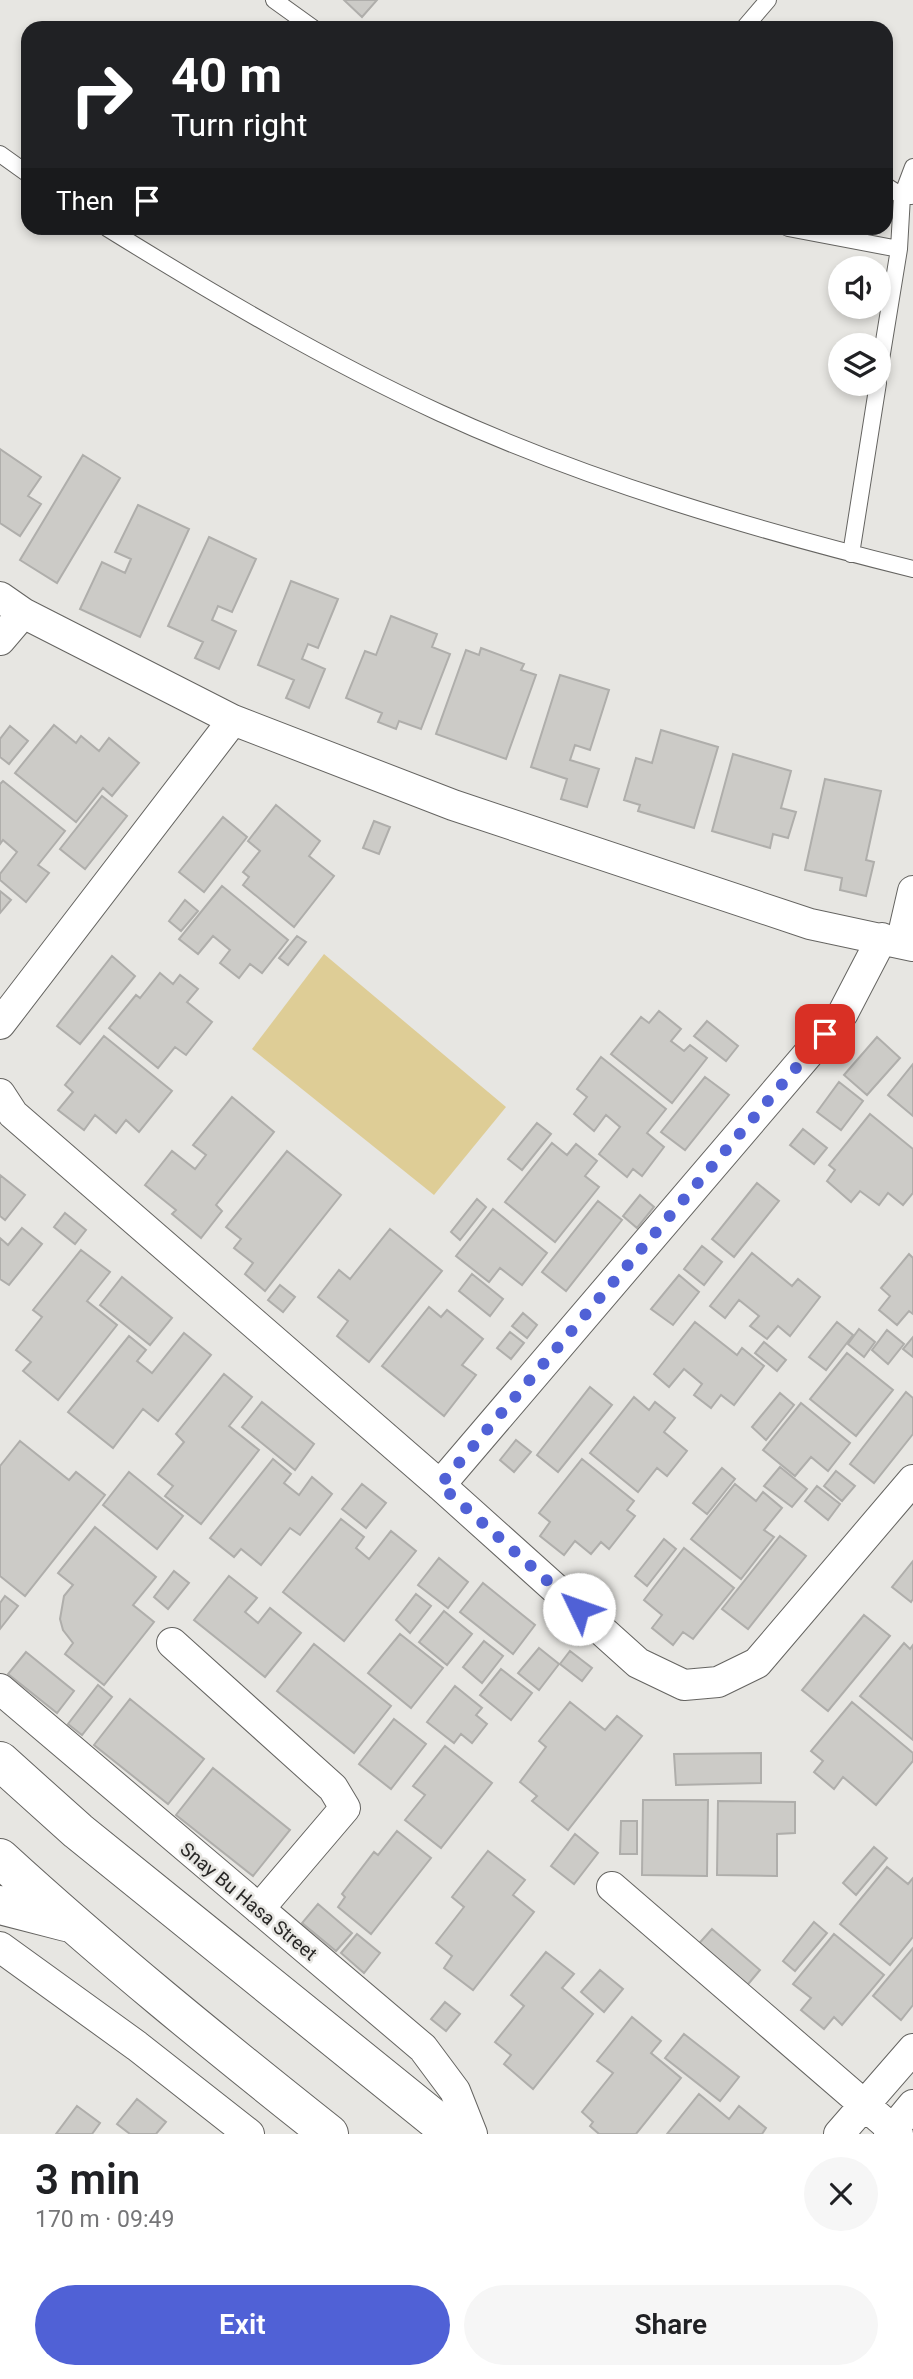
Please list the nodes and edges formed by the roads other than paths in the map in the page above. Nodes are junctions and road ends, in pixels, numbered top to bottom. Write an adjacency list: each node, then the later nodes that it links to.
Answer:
1 (274, 0): 3 (lane)
2 (768, 0): 4 (lane)
3 (303, 21)
4 (750, 21)
5 (0, 154): 7 (lane)
6 (913, 167): 8 (lane)
7 (21, 169)
8 (907, 196): 11 (lane)
9 (119, 235): 14 (lane)
10 (825, 235): 11 (lane)
11 (899, 249): 12 (lane)
12 (885, 333)
13 (876, 396): 14 (lane)
14 (851, 554): 15 (lane)
15 (913, 569)
16 (11, 605): 17 (street); 18 (street)
17 (0, 640)
18 (233, 720): 20 (street); 21 (street)
19 (913, 891): 20 (street)
20 (899, 942): 24 (street)
21 (0, 1024)
22 (0, 1094): 24 (street)
23 (913, 1480): 24 (street)
24 (440, 1485)
25 (172, 1643): 31 (street)
26 (0, 1689): 31 (street, Snay Bu Hasa Street)
27 (0, 1761): 40 (street)
28 (0, 1858): 32 (street)
29 (612, 1887): 36 (street)
30 (0, 1905): 32 (street)
31 (259, 1909): 41 (street, Snay Bu Hasa Street)
32 (72, 1924): 39 (street)
33 (0, 1947): 38 (street)
34 (913, 2049): 36 (street)
35 (913, 2105): 37 (street)
36 (863, 2106): 37 (street); 42 (street)
37 (893, 2133)
38 (248, 2134)
39 (329, 2134)
40 (453, 2134)
41 (472, 2134)
42 (839, 2134)

